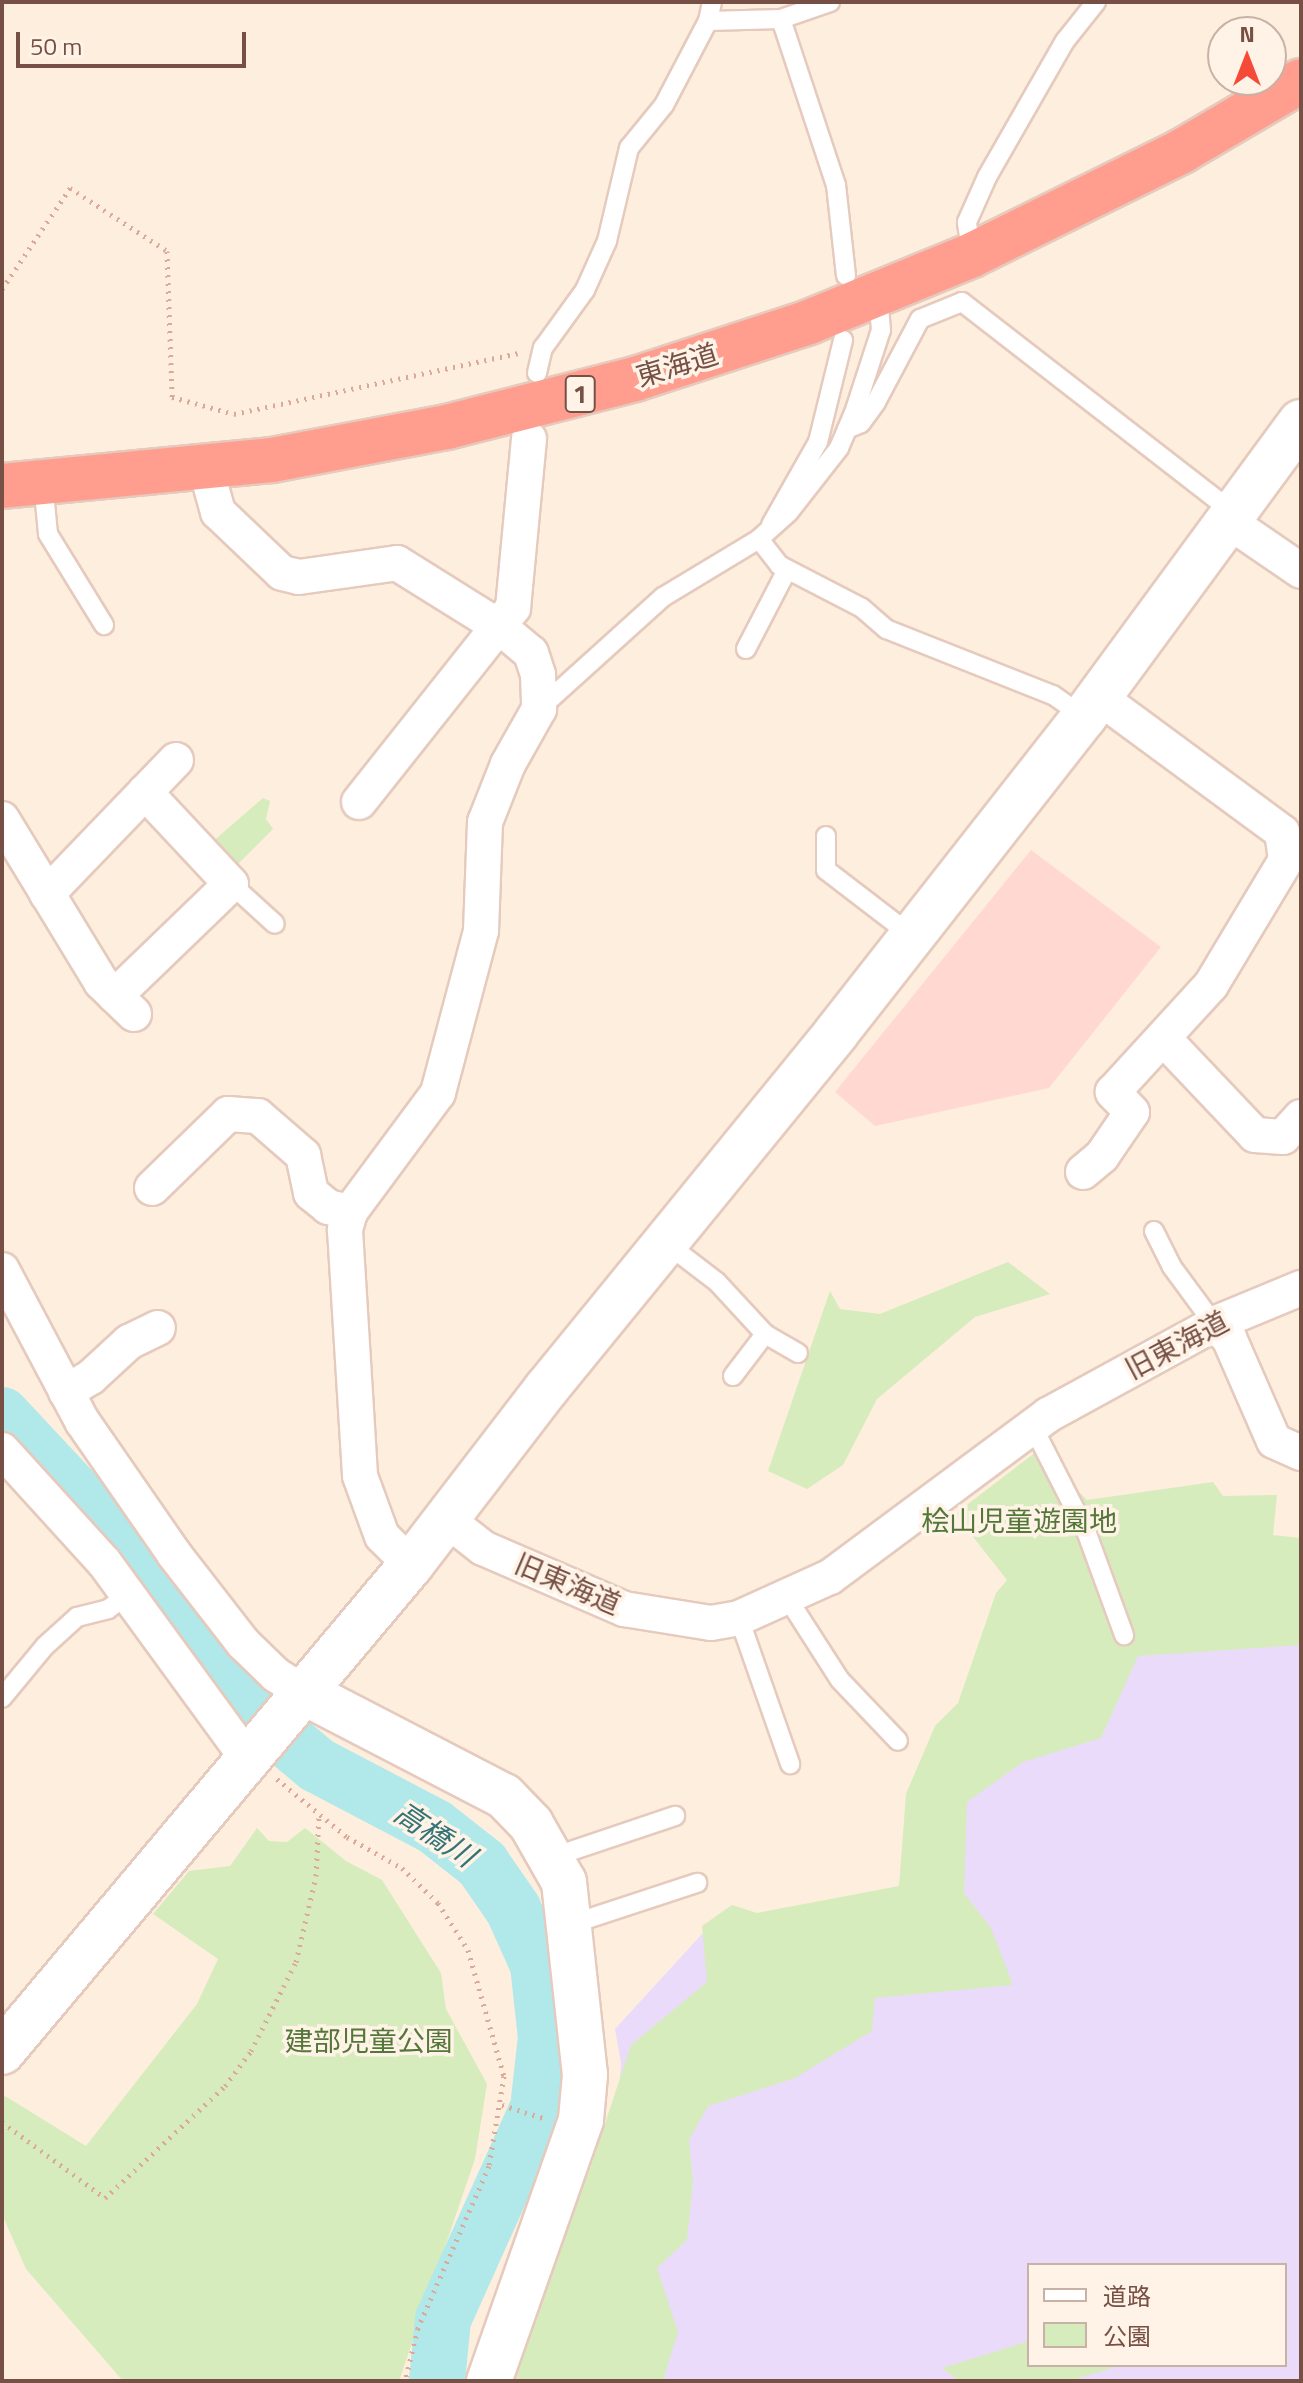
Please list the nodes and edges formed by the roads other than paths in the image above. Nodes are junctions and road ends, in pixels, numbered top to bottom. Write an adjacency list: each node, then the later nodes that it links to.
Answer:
1 (830, 2): 4 (lane)
2 (1096, 2): 6 (lane)
3 (710, 11): 4 (lane); 9 (lane)
4 (781, 19): 7 (lane)
5 (1301, 81): 6 (highway, 東海道 / 1)
6 (972, 255): 7 (highway, 東海道 / 1)
7 (862, 285): 11 (lane); 13 (highway, 東海道 / 1)
8 (843, 340): 16 (lane)
9 (537, 373)
10 (1301, 422): 15 (street)
11 (847, 429): 15 (lane); 16 (lane)
12 (529, 439): 20 (street)
13 (206, 469): 14 (highway, 東海道 / 1); 20 (street)
14 (23, 484): 19 (lane)
15 (1231, 517): 18 (street); 22 (street)
16 (764, 534): 17 (lane); 23 (lane)
17 (787, 570): 21 (lane); 22 (lane)
18 (1301, 571)
19 (104, 625)
20 (501, 628): 23 (street); 26 (street)
21 (746, 649)
22 (1091, 707): 32 (street); 33 (street)
23 (539, 709): 37 (street)
24 (176, 760): 25 (street)
25 (145, 792): 29 (street); 30 (street)
26 (359, 802)
27 (2, 819): 30 (street)
28 (826, 836): 32 (lane)
29 (231, 884): 30 (street); 31 (lane)
30 (47, 894)
31 (275, 924)
32 (912, 936): 39 (street)
33 (1164, 1039): 34 (street); 35 (street)
34 (1301, 1117)
35 (1083, 1172)
36 (152, 1188): 37 (street)
37 (350, 1212): 52 (street)
38 (1154, 1231): 42 (lane)
39 (665, 1243): 44 (lane); 51 (street)
40 (2, 1270): 47 (street)
41 (1301, 1288): 42 (street, 旧東海道)
42 (1214, 1324): 48 (street, 旧東海道); 50 (street)
43 (158, 1328): 47 (street)
44 (765, 1334): 45 (lane); 46 (lane)
45 (798, 1353)
46 (733, 1376)
47 (66, 1392): 58 (street)
48 (1033, 1427): 54 (street, 旧東海道); 56 (lane)
49 (2, 1450): 53 (street)
50 (1301, 1453)
51 (446, 1519): 52 (street); 55 (street, 旧東海道)
52 (411, 1565): 58 (street)
53 (128, 1595): 57 (lane); 60 (street)
54 (788, 1599): 55 (street, 旧東海道); 59 (lane)
55 (739, 1618): 61 (lane)
56 (1124, 1635)
57 (2, 1698)
58 (298, 1698): 60 (street); 63 (street)
59 (898, 1741)
60 (253, 1751): 66 (street)
61 (790, 1764)
62 (675, 1816): 63 (lane)
63 (553, 1857): 65 (street)
64 (697, 1883): 65 (lane)
65 (572, 1924): 67 (street)
66 (2, 2052)
67 (489, 2381)

